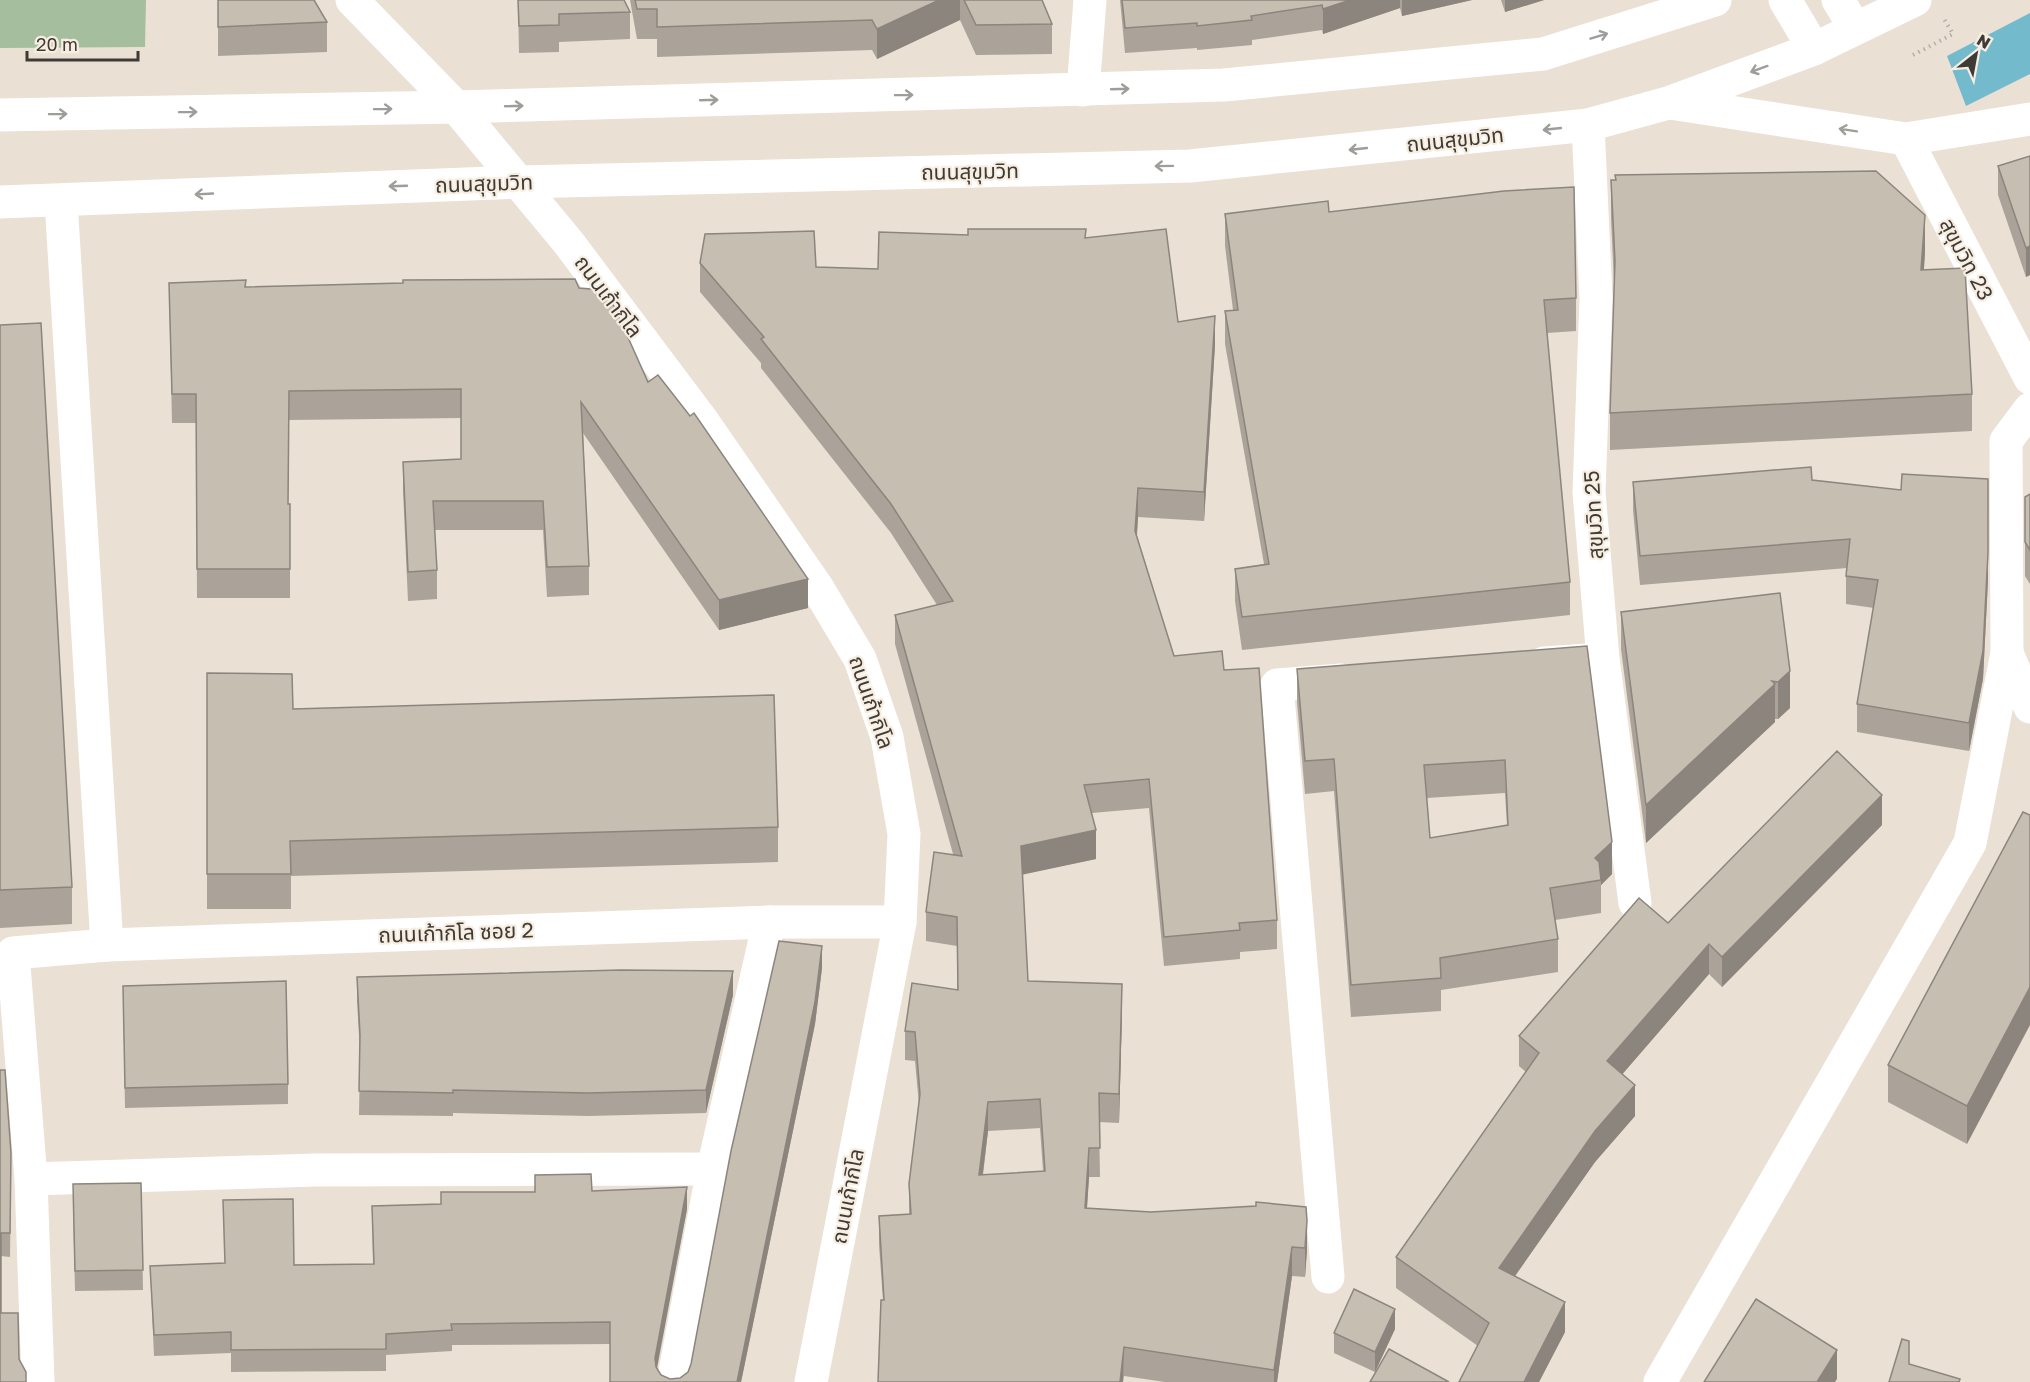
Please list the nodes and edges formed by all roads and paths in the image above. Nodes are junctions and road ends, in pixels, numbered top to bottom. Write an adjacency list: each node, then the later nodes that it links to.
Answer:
1 (352, 0): 13 (main road, ถนนเก้ากิโล)
2 (1090, 0): 11 (main road)
3 (1716, 0): 11 (main road, one-way to 3)
4 (1785, 0): 9 (main road)
5 (1838, 0): 7 (main road)
6 (1915, 0): 7 (main road, ถนนสุขุมวิท)
7 (1855, 28): 9 (main road, ถนนสุขุมวิท)
8 (1953, 34): 10 (path)
9 (1814, 49): 12 (main road, ถนนสุขุมวิท, one-way to 12)
10 (1913, 55)
11 (1083, 90): 13 (main road, one-way to 11)
12 (1668, 103): 16 (main road, ถนนสุขุมวิท); 17 (main road, one-way to 12)
13 (456, 107): 14 (main road, one-way to 13); 18 (main road, ถนนเก้ากิโล)
14 (0, 115)
15 (2030, 119): 17 (main road)
16 (1588, 125): 18 (main road, ถนนสุขุมวิท, one-way to 18); 24 (main road, สุขุมวิท 25)
17 (1906, 139): 21 (main road, สุขุมวิท 23)
18 (520, 182): 19 (main road, ถนนสุขุมวิท, one-way to 19); 30 (main road, ถนนเก้ากิโล)
19 (61, 201): 20 (main road, ถนนสุขุมวิท); 31 (main road)
20 (0, 202)
21 (2030, 378)
22 (2030, 409): 23 (main road)
23 (2007, 653): 27 (main road); 38 (main road)
24 (1603, 658): 25 (main road); 28 (main road, สุขุมวิท 25)
25 (1510, 666)
26 (1370, 678): 34 (main road)
27 (2030, 707)
28 (1635, 903)
29 (769, 922): 30 (main road, ถนนเก้ากิโล ซอย 2); 31 (main road, ถนนเก้ากิโล ซอย 2); 32 (main road)
30 (900, 922): 37 (main road, ถนนเก้ากิโล)
31 (107, 945): 33 (main road, ถนนเก้ากิโล ซอย 2)
32 (712, 1169): 33 (main road); 36 (main road)
33 (31, 1179): 35 (main road)
34 (1329, 1277)
35 (38, 1382)
36 (673, 1382)
37 (811, 1382)
38 (1660, 1382)

